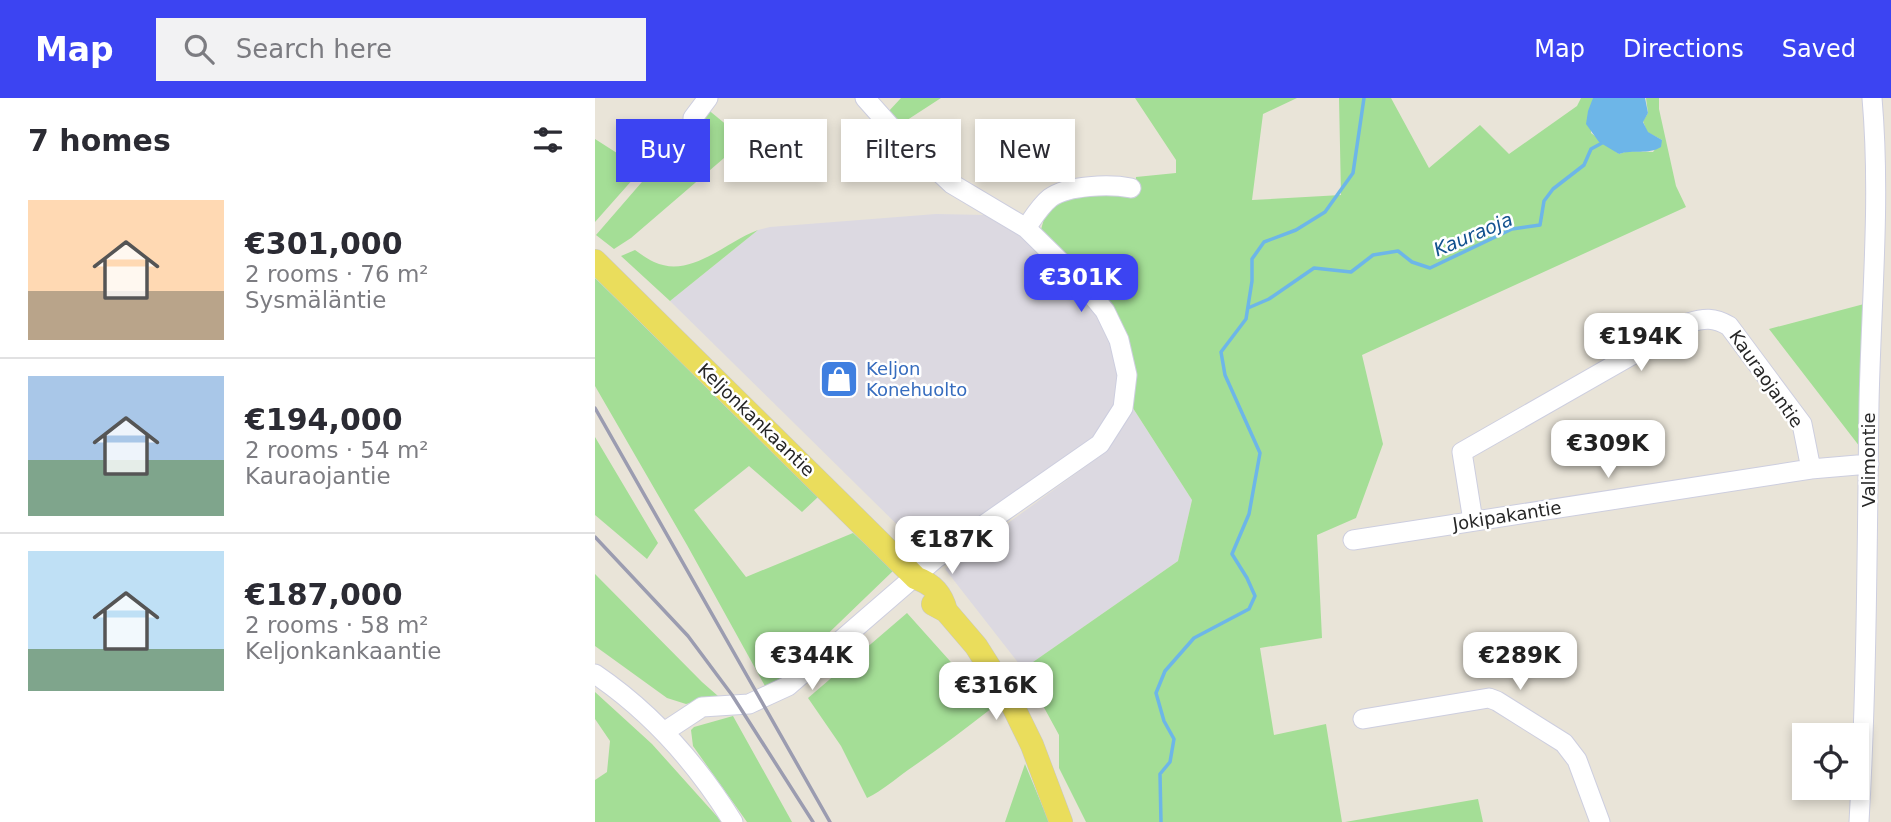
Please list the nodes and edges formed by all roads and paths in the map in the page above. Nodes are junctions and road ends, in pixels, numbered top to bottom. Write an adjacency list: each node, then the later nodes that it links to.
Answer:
1 (708, 98): 4 (street)
2 (865, 98): 6 (street)
3 (1872, 98): 8 (street, Valimontie)
4 (692, 118)
5 (1131, 188): 6 (street)
6 (1026, 228): 12 (street)
7 (595, 261): 12 (main road, Keljonkankaantie)
8 (1869, 464): 9 (street, Jokipakantie); 19 (street, Valimontie)
9 (1811, 469): 10 (street, Jokipakantie); 10 (street, Kauraojantie)
10 (1473, 522): 11 (street, Jokipakantie)
11 (1353, 540)
12 (915, 577): 15 (street); 17 (main road, Keljonkankaantie)
13 (595, 674): 15 (street)
14 (1363, 719): 18 (street)
15 (664, 732): 16 (street)
16 (733, 822)
17 (1062, 822)
18 (1601, 822)
19 (1859, 822)

